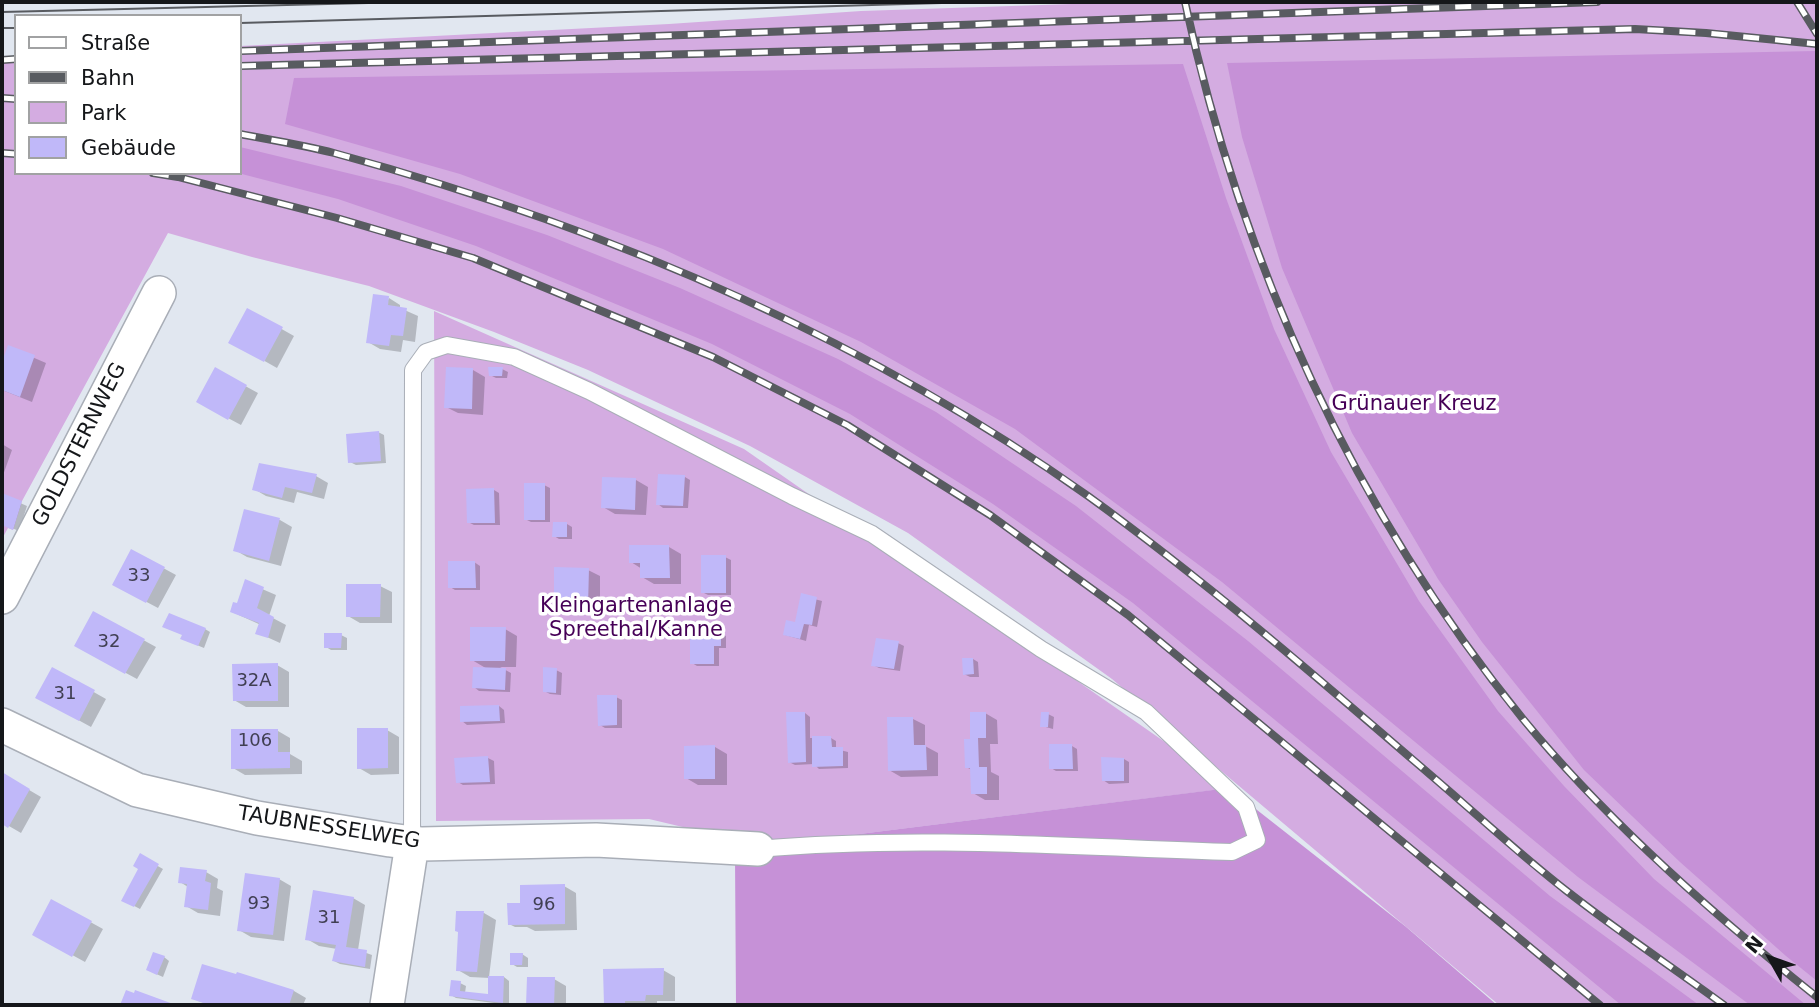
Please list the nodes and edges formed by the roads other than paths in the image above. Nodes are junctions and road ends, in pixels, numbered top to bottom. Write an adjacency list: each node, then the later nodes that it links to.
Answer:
1 (159, 293): 2 (street, GOLDSTERNWEG)
2 (2, 597)
3 (2, 725): 4 (street, TAUBNESSELWEG)
4 (412, 844): 5 (street, TAUBNESSELWEG); 5 (lane); 6 (street)
5 (758, 849)
6 (387, 1005)

